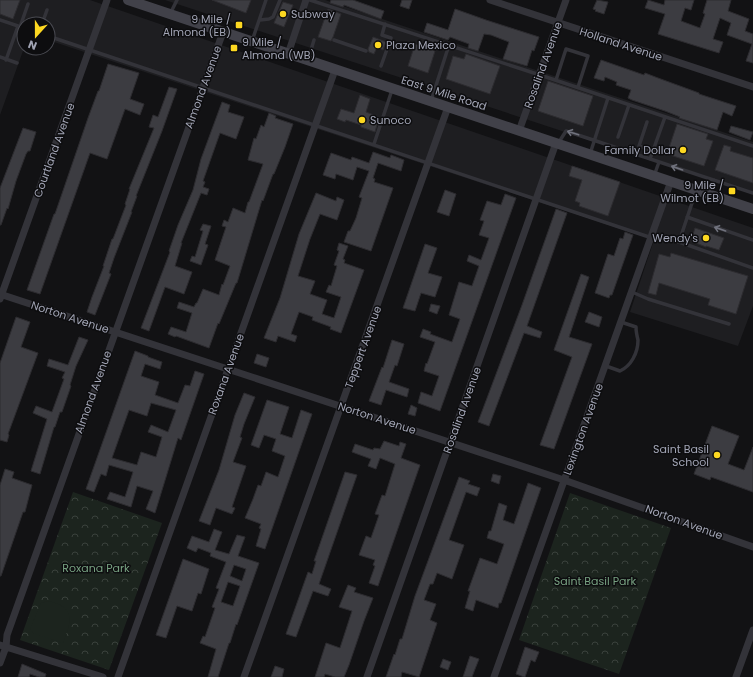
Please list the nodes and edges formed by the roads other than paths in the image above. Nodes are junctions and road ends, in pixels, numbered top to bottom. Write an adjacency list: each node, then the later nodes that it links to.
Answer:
1 (107, 0): 27 (street, Courtland Avenue)
2 (177, 0): 12 (lane)
3 (266, 0): 16 (lane)
4 (280, 0): 16 (lane)
5 (306, 0): 29 (street)
6 (310, 0): 18 (lane)
7 (490, 0): 17 (street, Holland Avenue)
8 (566, 0): 17 (street, Rosalind Avenue)
9 (133, 1): 12 (main road, East 9 Mile Road)
10 (28, 4): 13 (lane)
11 (47, 10): 14 (lane)
12 (170, 15): 20 (main road, East 9 Mile Road)
13 (24, 16)
14 (45, 16)
15 (0, 20): 19 (lane)
16 (260, 20): 25 (lane)
17 (558, 23): 36 (street, Rosalind Avenue); 40 (street, Holland Avenue)
18 (385, 24): 26 (lane); 34 (lane)
19 (16, 25)
20 (223, 32): 25 (main road, East 9 Mile Road); 39 (street, Almond Avenue)
21 (16, 38): 31 (lane)
22 (56, 39): 27 (lane)
23 (314, 40): 32 (lane)
24 (334, 40): 28 (lane)
25 (252, 42): 29 (main road, East 9 Mile Road)
26 (449, 45): 36 (lane); 43 (lane)
27 (90, 50): 39 (lane); 74 (street, Courtland Avenue)
28 (366, 51)
29 (288, 54): 32 (main road, East 9 Mile Road)
30 (0, 57): 31 (lane)
31 (6, 60): 33 (lane)
32 (308, 61): 35 (main road, East 9 Mile Road)
33 (17, 63)
34 (381, 66)
35 (335, 70): 41 (main road, East 9 Mile Road); 48 (street, Roxana Avenue)
36 (540, 75): 37 (lane); 49 (street, Rosalind Avenue)
37 (556, 80): 38 (lane); 38 (lane)
38 (578, 87): 42 (lane)
39 (203, 88): 48 (lane); 77 (street, Almond Avenue)
40 (753, 88)
41 (392, 89): 43 (main road, East 9 Mile Road); 53 (lane)
42 (608, 98): 44 (lane); 51 (lane)
43 (431, 102): 45 (main road, East 9 Mile Road)
44 (629, 105): 46 (lane); 50 (lane)
45 (448, 107): 49 (main road, East 9 Mile Road); 58 (street, Teppert Avenue)
46 (665, 117): 54 (lane); 55 (lane)
47 (647, 122): 55 (lane)
48 (316, 125): 53 (lane); 79 (street, Roxana Avenue)
49 (519, 131): 52 (main road, East 9 Mile Road)
50 (618, 137)
51 (595, 140): 52 (lane, one-way to 52); 56 (lane); 57 (lane)
52 (557, 143): 56 (main road, East 9 Mile Road); 66 (street, Rosalind Avenue)
53 (374, 144): 58 (lane)
54 (753, 146)
55 (653, 151): 57 (lane)
56 (590, 154): 60 (main road, East 9 Mile Road)
57 (650, 159): 59 (lane)
58 (428, 162): 66 (lane); 80 (street, Teppert Avenue)
59 (659, 162): 60 (lane); 61 (lane, one-way to 59)
60 (654, 176): 62 (main road, East 9 Mile Road)
61 (714, 180): 64 (lane); 65 (lane)
62 (671, 181): 63 (main road, East 9 Mile Road); 69 (street, Lexington Avenue)
63 (697, 190): 65 (main road, East 9 Mile Road); 68 (lane)
64 (753, 193)
65 (710, 194): 67 (main road, East 9 Mile Road)
66 (537, 199): 69 (lane); 81 (street, Rosalind Avenue)
67 (753, 209)
68 (687, 217): 70 (lane, one-way to 68); 71 (lane)
69 (652, 235): 71 (lane); 73 (street, Lexington Avenue)
70 (753, 240)
71 (679, 242): 72 (lane)
72 (753, 268)
73 (632, 292): 75 (street, Lexington Avenue); 76 (lane)
74 (1, 296): 77 (street, Norton Avenue)
75 (622, 322): 78 (street, Lexington Avenue); 78 (lane)
76 (729, 324)
77 (115, 332): 79 (street, Norton Avenue); 85 (street, Almond Avenue)
78 (606, 366): 82 (street, Lexington Avenue)
79 (228, 368): 80 (street, Norton Avenue); 88 (street, Roxana Avenue)
80 (342, 406): 81 (street, Norton Avenue); 89 (street, Teppert Avenue)
81 (450, 442): 82 (street, Norton Avenue); 90 (street, Rosalind Avenue)
82 (564, 480): 83 (street, Norton Avenue); 91 (street, Lexington Avenue)
83 (753, 547)
84 (753, 630): 92 (street)
85 (3, 646): 86 (street, Almond Avenue); 87 (street)
86 (0, 663)
87 (104, 677)
88 (118, 677)
89 (244, 677)
90 (367, 677)
91 (494, 677)
92 (736, 677)

